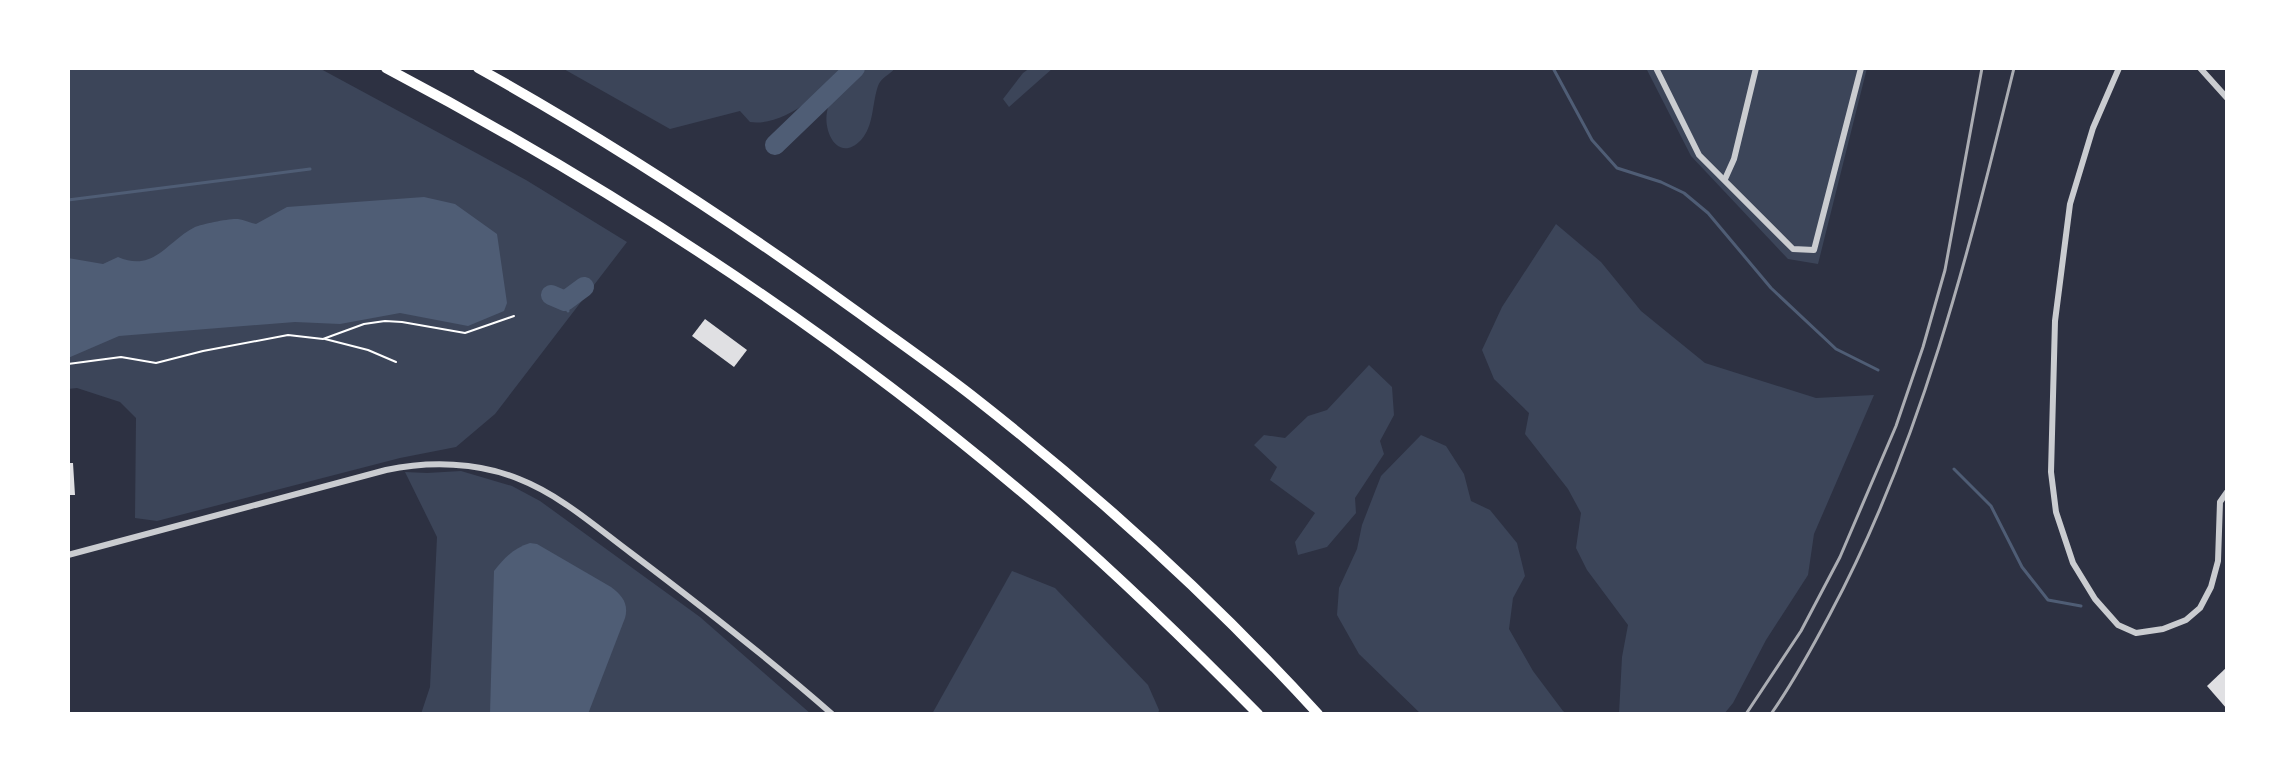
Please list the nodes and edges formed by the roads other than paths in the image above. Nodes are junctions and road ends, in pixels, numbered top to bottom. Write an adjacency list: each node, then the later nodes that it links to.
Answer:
1 (386, 68): 13 (highway)
2 (478, 68): 14 (highway)
3 (1656, 68): 9 (street)
4 (1756, 68): 9 (street)
5 (1861, 68): 9 (street)
6 (2119, 68): 10 (street)
7 (2200, 68): 8 (street)
8 (2227, 98)
9 (1725, 179)
10 (2227, 492)
11 (68, 555): 12 (street)
12 (832, 714)
13 (1258, 714)
14 (1318, 714)

